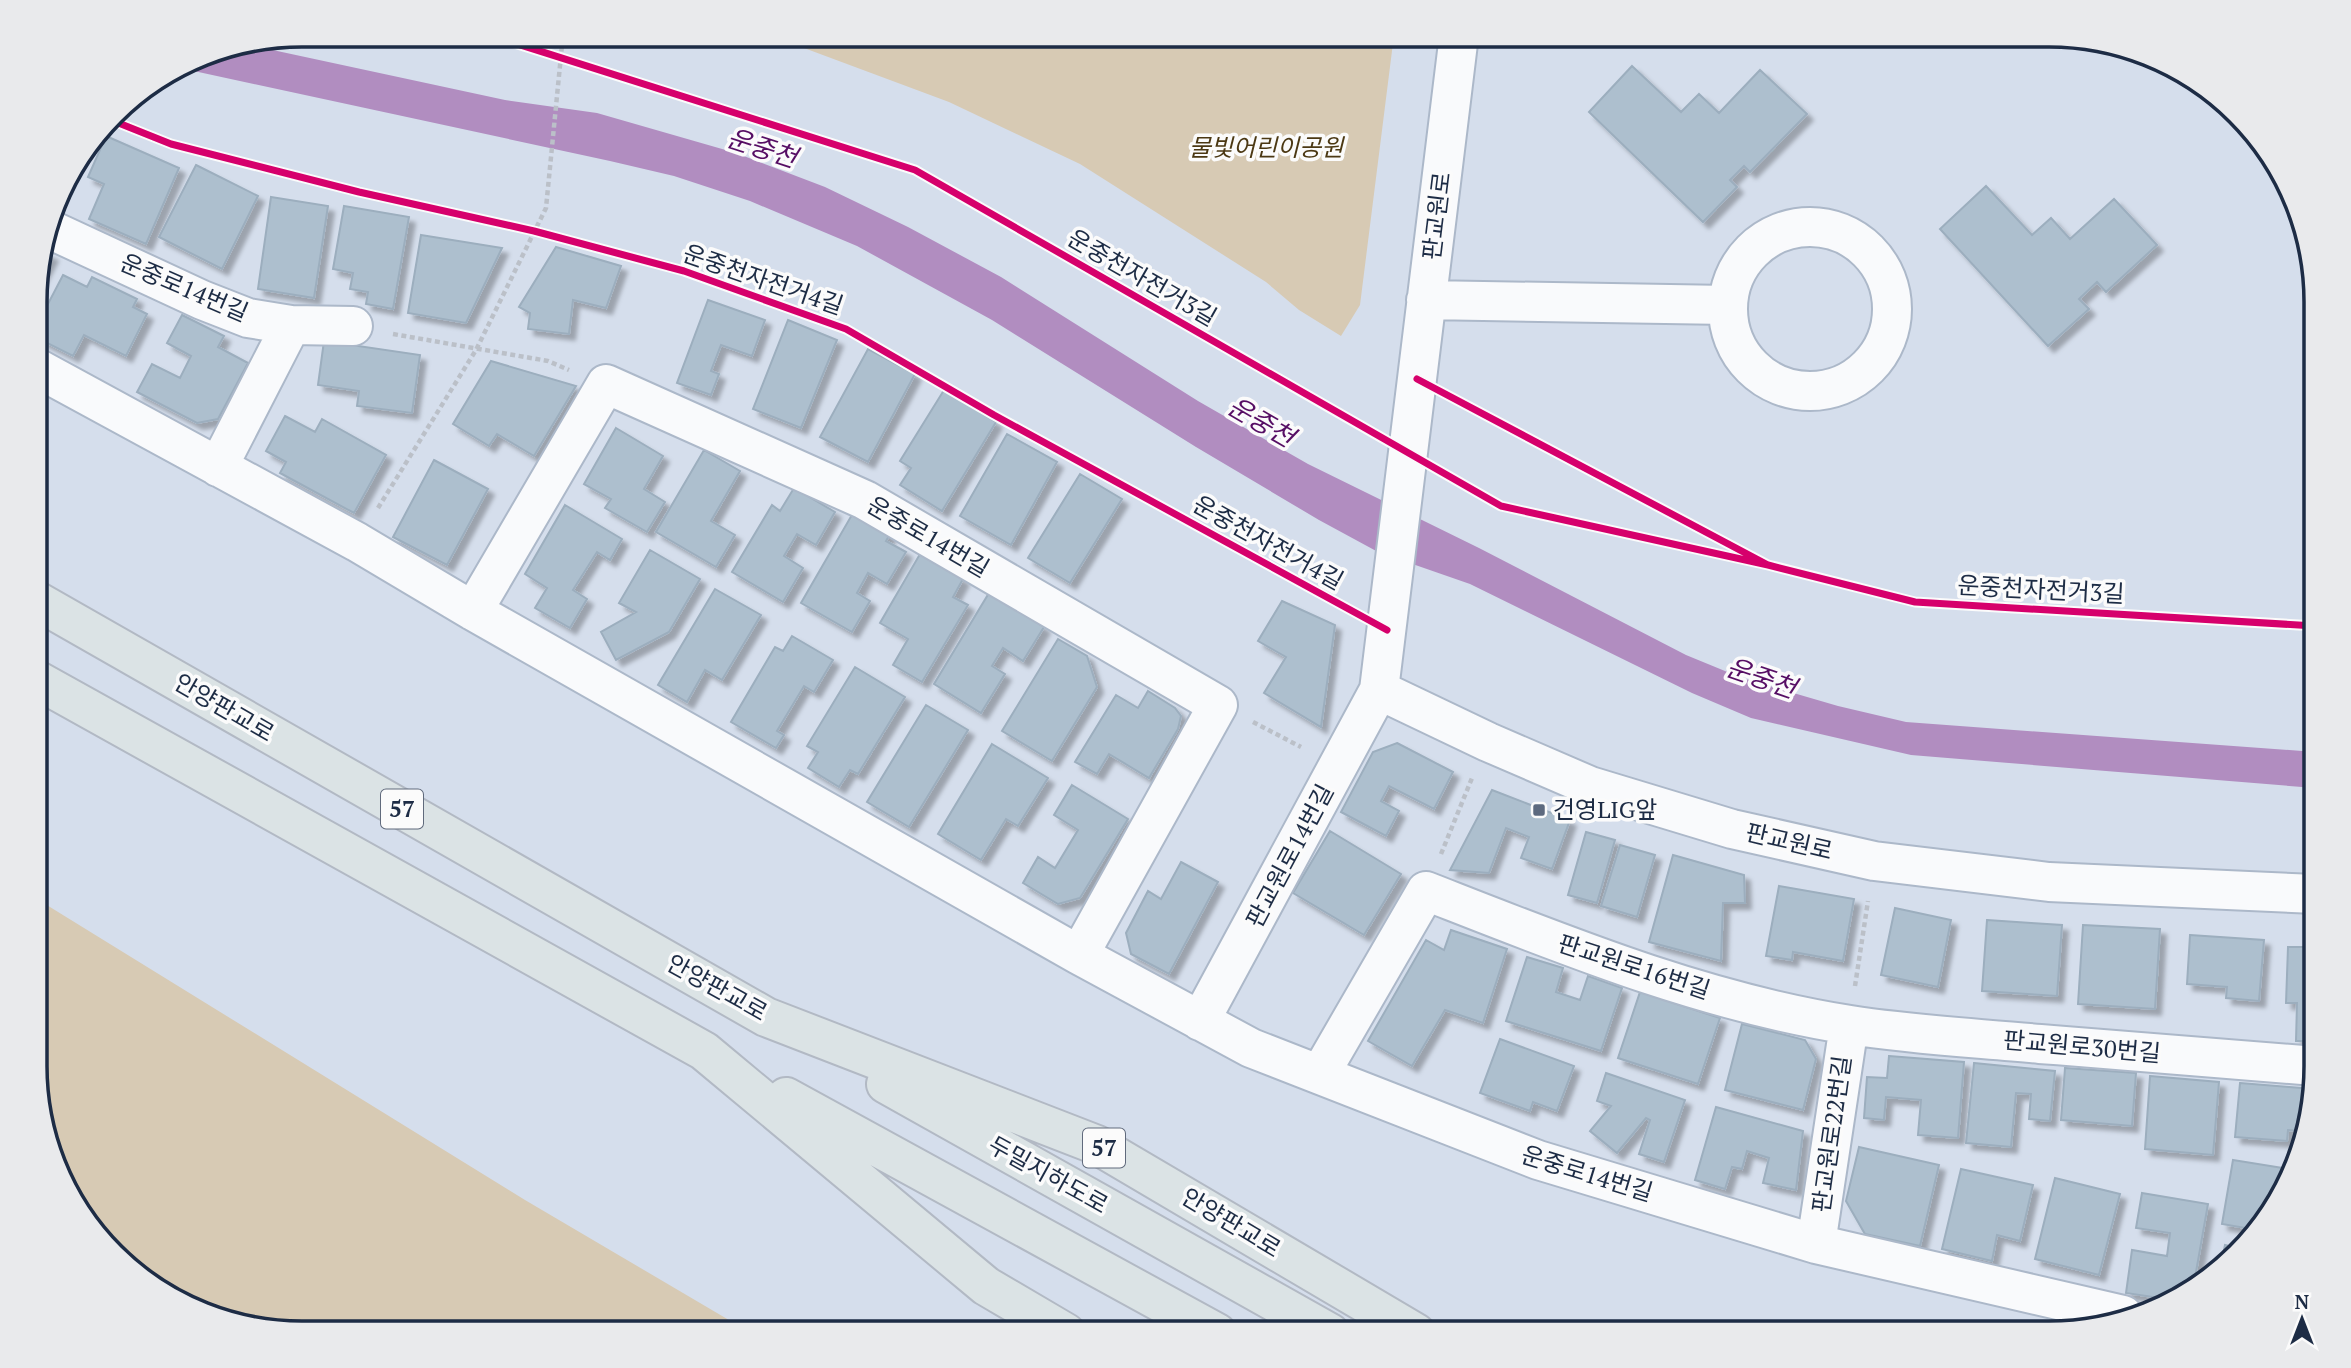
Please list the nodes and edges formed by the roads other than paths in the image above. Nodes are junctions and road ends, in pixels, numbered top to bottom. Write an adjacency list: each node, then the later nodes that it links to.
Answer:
1 (1458, 47): 3 (street, 판교원로)
2 (57, 233): 5 (street, 운중로14번길)
3 (1426, 300): 4 (street); 12 (street, 판교원로)
4 (1728, 305): 4 (street)
5 (291, 325): 6 (street, 운중로14번길); 8 (street)
6 (352, 326)
7 (47, 373): 8 (street, 운중로14번길)
8 (218, 467): 10 (street, 운중로14번길)
9 (47, 607): 15 (main road, 안양판교로 / 57)
10 (473, 611): 14 (street, 운중로14번길); 14 (street, 운중로14번길)
11 (47, 686): 18 (main road)
12 (1379, 690): 13 (street, 판교원로); 16 (street, 판교원로14번길)
13 (2304, 894)
14 (1079, 955): 16 (street, 운중로14번길)
15 (766, 1017): 25 (main road, 두밀지하도로 / 57); 26 (main road, 안양판교로 / 57)
16 (1200, 1021): 20 (street, 운중로14번길)
17 (1849, 1025): 19 (street, 판교원로30번길); 20 (street, 판교원로16번길); 21 (street, 판교원로22번길)
18 (704, 1051): 23 (main road); 24 (main road)
19 (2304, 1065)
20 (1320, 1074): 21 (street, 운중로14번길)
21 (1816, 1244): 22 (street, 운중로14번길)
22 (2113, 1313)
23 (1046, 1321)
24 (1195, 1321)
25 (1309, 1321)
26 (1396, 1321)

